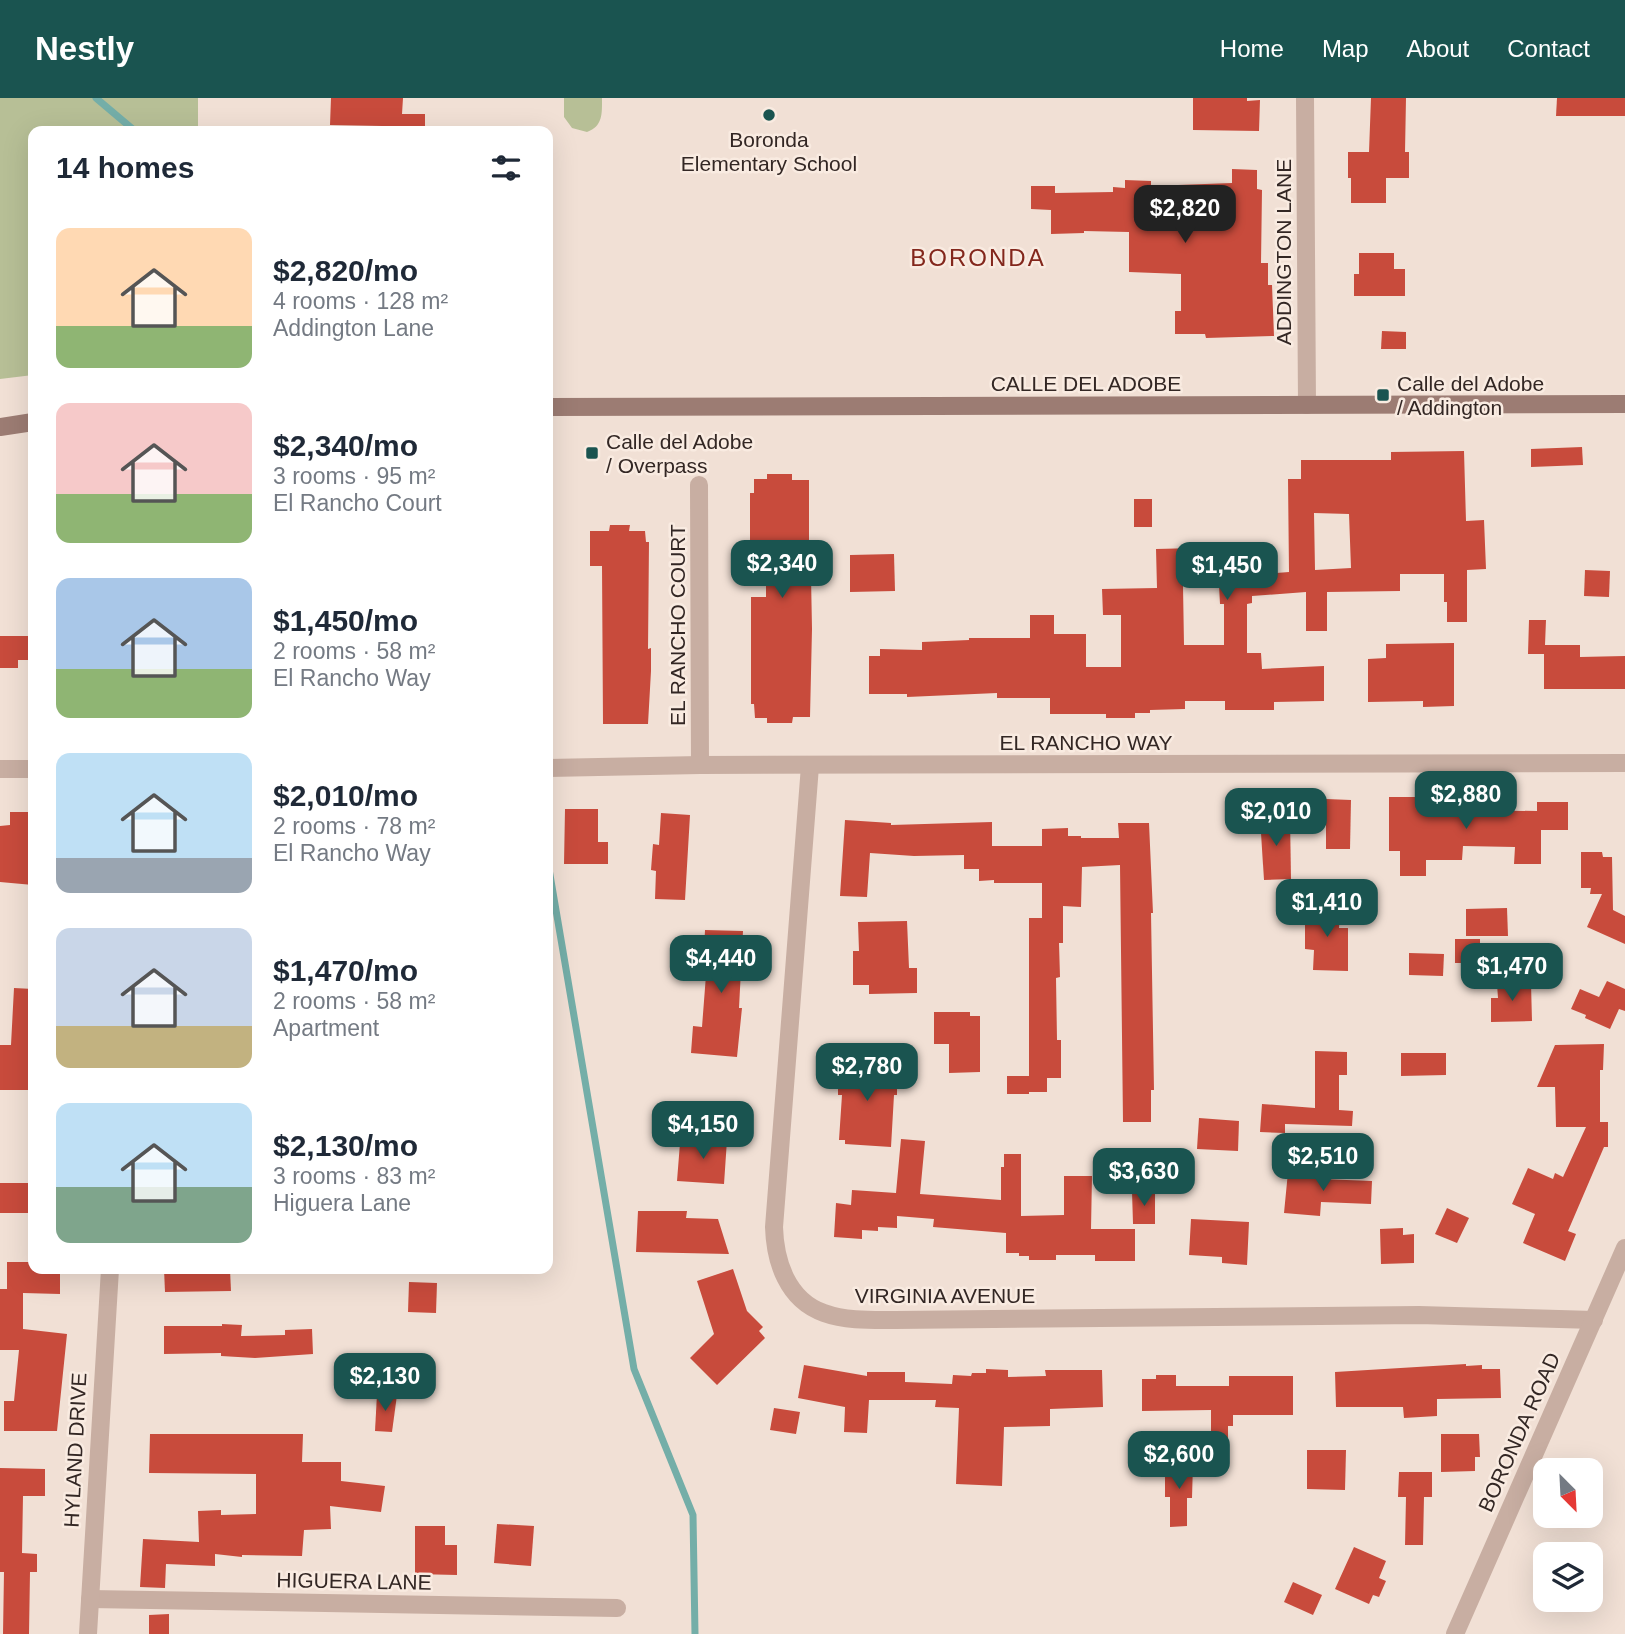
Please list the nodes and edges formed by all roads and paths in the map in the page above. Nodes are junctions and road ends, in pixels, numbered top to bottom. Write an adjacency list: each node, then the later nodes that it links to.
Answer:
1 (1305, 98): 3 (street, ADDINGTON LANE)
2 (1625, 404): 3 (street, CALLE DEL ADOBE)
3 (1307, 405): 4 (street, CALLE DEL ADOBE)
4 (553, 407)
5 (28, 423): 6 (street)
6 (0, 427)
7 (699, 485): 9 (street, EL RANCHO COURT)
8 (1625, 763): 10 (street, EL RANCHO WAY)
9 (700, 765): 10 (street, EL RANCHO WAY); 11 (street, EL RANCHO WAY)
10 (810, 766): 16 (street, VIRGINIA AVENUE)
11 (553, 768)
12 (0, 769): 13 (street)
13 (28, 769)
14 (1625, 1248): 16 (street, BORONDA ROAD)
15 (110, 1274): 17 (street, HYLAND DRIVE)
16 (1594, 1320): 20 (street, BORONDA ROAD)
17 (90, 1599): 18 (street, HIGUERA LANE); 19 (street, HYLAND DRIVE)
18 (617, 1608)
19 (88, 1634)
20 (1455, 1634)

